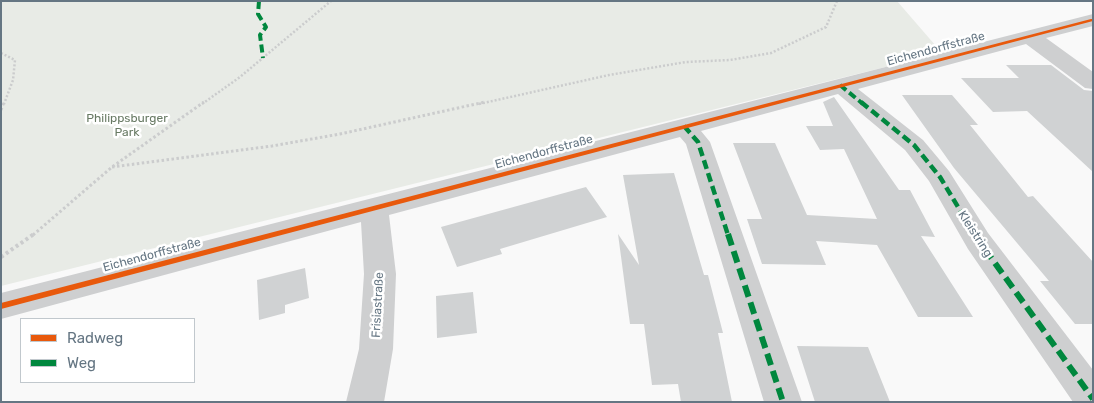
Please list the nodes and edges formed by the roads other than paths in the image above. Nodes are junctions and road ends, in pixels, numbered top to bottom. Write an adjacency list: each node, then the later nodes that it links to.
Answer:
1 (1093, 20): 2 (street, Eichendorffstraße)
2 (1026, 36): 3 (street); 4 (street, Eichendorffstraße)
3 (1093, 83)
4 (840, 85): 5 (street, Eichendorffstraße); 8 (street, Kleistring)
5 (684, 126): 6 (street, Eichendorffstraße); 10 (street)
6 (374, 208): 7 (street, Eichendorffstraße); 9 (street, Frisiastraße)
7 (1, 306)
8 (1093, 399)
9 (365, 402)
10 (784, 402)

